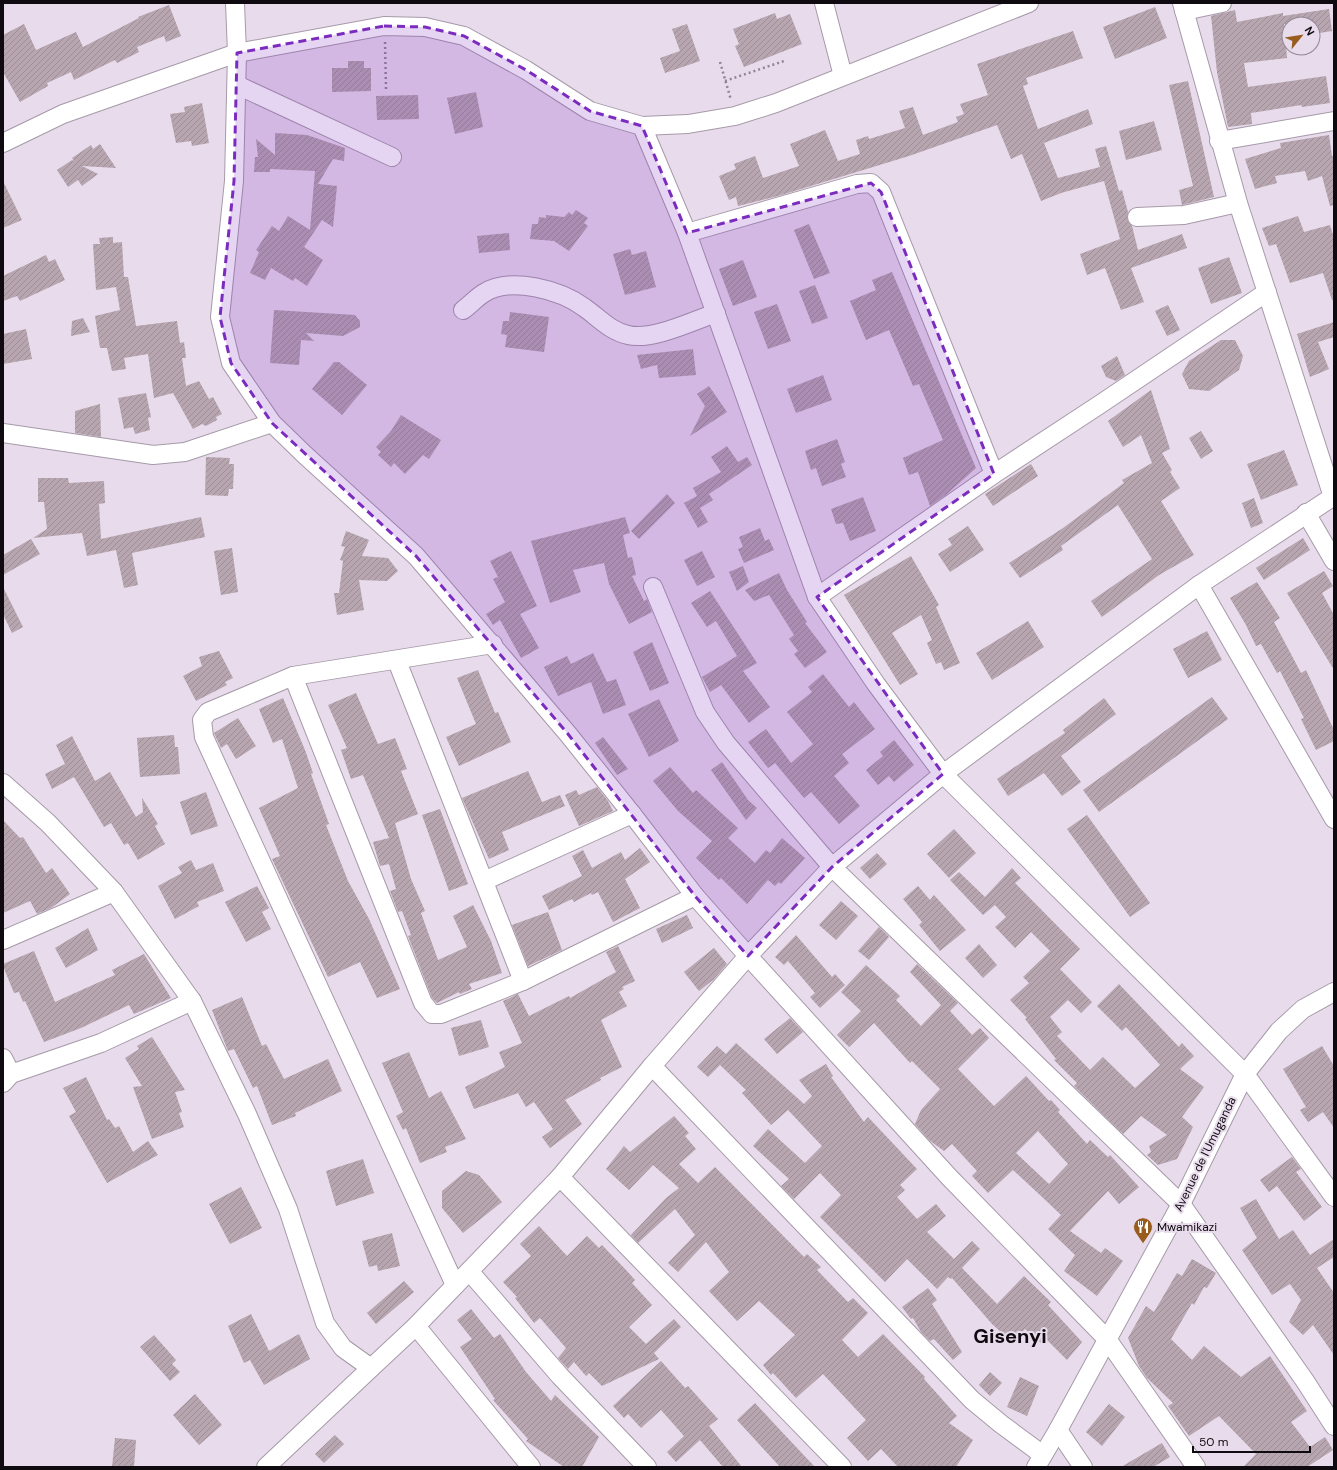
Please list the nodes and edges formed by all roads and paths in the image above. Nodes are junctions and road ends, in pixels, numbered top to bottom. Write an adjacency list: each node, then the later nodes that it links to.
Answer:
1 (235, 3): 7 (street)
2 (824, 3): 10 (street)
3 (1029, 3): 10 (street)
4 (1222, 3): 5 (street)
5 (1183, 7): 17 (street)
6 (384, 26): 7 (street); 13 (path); 16 (street)
7 (238, 53): 12 (street); 18 (street)
8 (784, 61): 11 (path)
9 (720, 62): 11 (path)
10 (844, 76): 14 (street)
11 (726, 81): 14 (path)
12 (237, 85): 19 (street); 26 (street)
13 (386, 89)
14 (735, 116): 16 (street)
15 (1334, 121): 17 (street)
16 (642, 126): 22 (street)
17 (1220, 141): 20 (street)
18 (3, 143)
19 (392, 157)
20 (1238, 203): 21 (street); 23 (street)
21 (1137, 217)
22 (687, 233): 25 (street); 28 (street)
23 (1267, 292): 28 (street); 29 (street)
24 (463, 310): 25 (street)
25 (716, 313): 34 (street)
26 (272, 423): 27 (street); 35 (street)
27 (3, 433)
28 (994, 474): 34 (street)
29 (1333, 496): 30 (street)
30 (1306, 513): 31 (street); 32 (street)
31 (1334, 561)
32 (1199, 585): 38 (street); 41 (street)
33 (654, 587): 42 (street)
34 (817, 597): 38 (street)
35 (493, 644): 36 (street); 40 (street)
36 (397, 661): 37 (street); 43 (street)
37 (293, 676): 48 (street); 59 (street)
38 (943, 774): 42 (street); 53 (street)
39 (3, 784): 44 (street)
40 (632, 814): 43 (street); 45 (street)
41 (1334, 820)
42 (832, 867): 47 (street); 57 (street)
43 (484, 881): 48 (street)
44 (114, 892): 46 (street); 50 (street)
45 (695, 896): 47 (street); 48 (street)
46 (3, 940)
47 (748, 956): 52 (street); 61 (street)
48 (523, 981)
49 (1334, 992): 53 (street, Avenue de l'Umuganda)
50 (192, 1001): 54 (street); 62 (street)
51 (3, 1058): 54 (street)
52 (652, 1066): 55 (street); 65 (street)
53 (1245, 1074): 56 (street); 57 (street, Avenue de l'Umuganda)
54 (7, 1079)
55 (560, 1177): 58 (street); 69 (street)
56 (1334, 1197)
57 (1181, 1204): 61 (street, Avenue de l'Umuganda); 63 (street)
58 (470, 1272): 59 (street); 68 (street)
59 (455, 1285): 60 (street)
60 (416, 1326): 62 (street); 67 (street)
61 (1107, 1339): 64 (street, Avenue de l'Umuganda); 71 (street)
62 (371, 1368): 66 (street)
63 (1334, 1426)
64 (1058, 1430): 65 (street, Avenue de l'Umuganda); 70 (street)
65 (1040, 1461)
66 (266, 1467)
67 (531, 1467)
68 (647, 1467)
69 (842, 1467)
70 (1083, 1467)
71 (1196, 1467)

